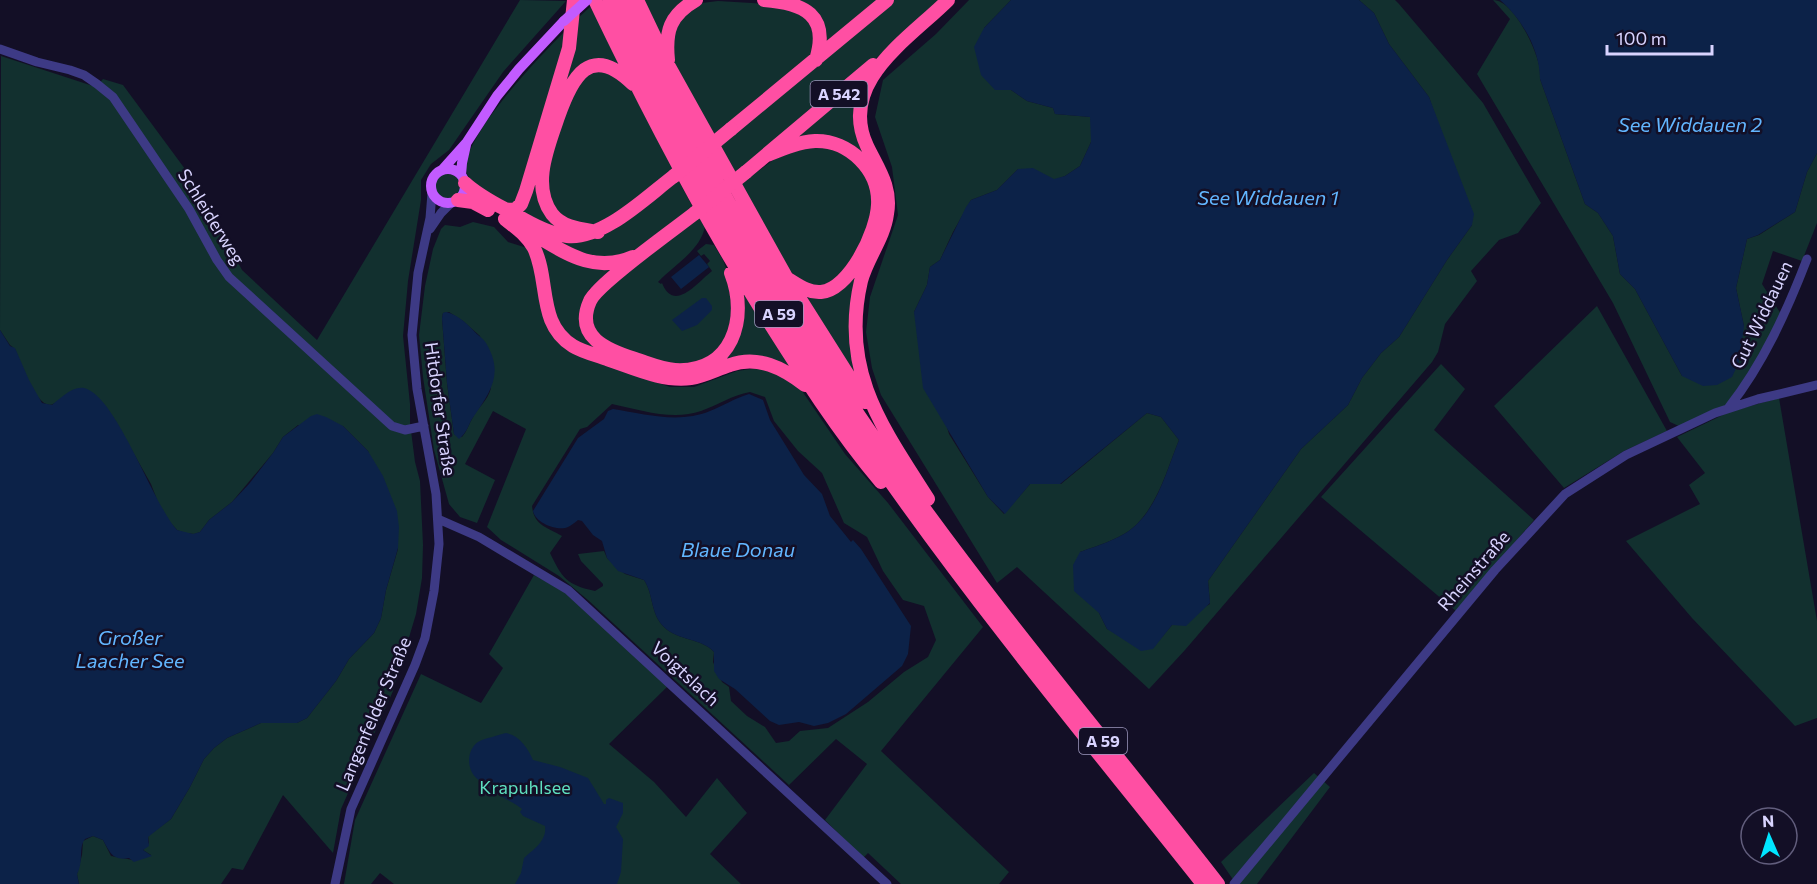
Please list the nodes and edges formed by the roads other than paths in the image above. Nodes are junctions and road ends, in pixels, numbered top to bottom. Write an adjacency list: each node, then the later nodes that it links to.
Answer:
1 (574, 0): 22 (highway)
2 (587, 0): 16 (main road, bridge)
3 (595, 0): 15 (highway)
4 (610, 0): 37 (highway, A 59)
5 (623, 0): 37 (highway, A 59)
6 (637, 0): 14 (highway)
7 (696, 0): 14 (highway)
8 (764, 0): 13 (highway)
9 (887, 0): 13 (highway, A 542)
10 (948, 0): 11 (highway, A 542)
11 (912, 34): 17 (highway, A 542); 35 (highway)
12 (0, 48): 34 (street, Schleiderweg)
13 (816, 60): 23 (highway, A 542, bridge)
14 (668, 65): 28 (highway)
15 (637, 88): 23 (highway); 25 (highway)
16 (467, 142): 18 (main road); 19 (main road)
17 (766, 155): 26 (highway, A 542, bridge); 28 (highway)
18 (442, 170): 19 (main road); 20 (main road)
19 (463, 179): 21 (main road); 22 (highway, A 542)
20 (432, 193): 21 (main road); 24 (street, Hitdorfer Straße)
21 (454, 202): 22 (highway, A 542); 24 (street, Hitdorfer Straße)
22 (506, 214): 23 (highway, A 542); 26 (highway, A 542); 31 (highway)
23 (598, 232)
24 (428, 234): 34 (street, Hitdorfer Straße)
25 (719, 242): 26 (highway); 31 (highway)
26 (646, 252)
27 (1806, 259): 29 (street, Gut Widdauen)
28 (786, 277): 35 (highway)
29 (1746, 385): 32 (street, Gut Widdauen); 33 (street, Gut Widdauen)
30 (1817, 385): 32 (street, Rheinstraße)
31 (815, 392): 37 (highway)
32 (1758, 399): 33 (street, Rheinstraße)
33 (1729, 407): 38 (street, Rheinstraße)
34 (424, 426): 36 (street, Hitdorfer Straße)
35 (886, 430): 37 (highway)
36 (438, 519): 39 (street, Langenfelder Straße); 40 (street, Voigtslach)
37 (986, 601): 41 (highway, A 59); 42 (highway, A 59)
38 (1236, 882)
39 (335, 884)
40 (887, 884)
41 (1203, 884)
42 (1218, 884)

